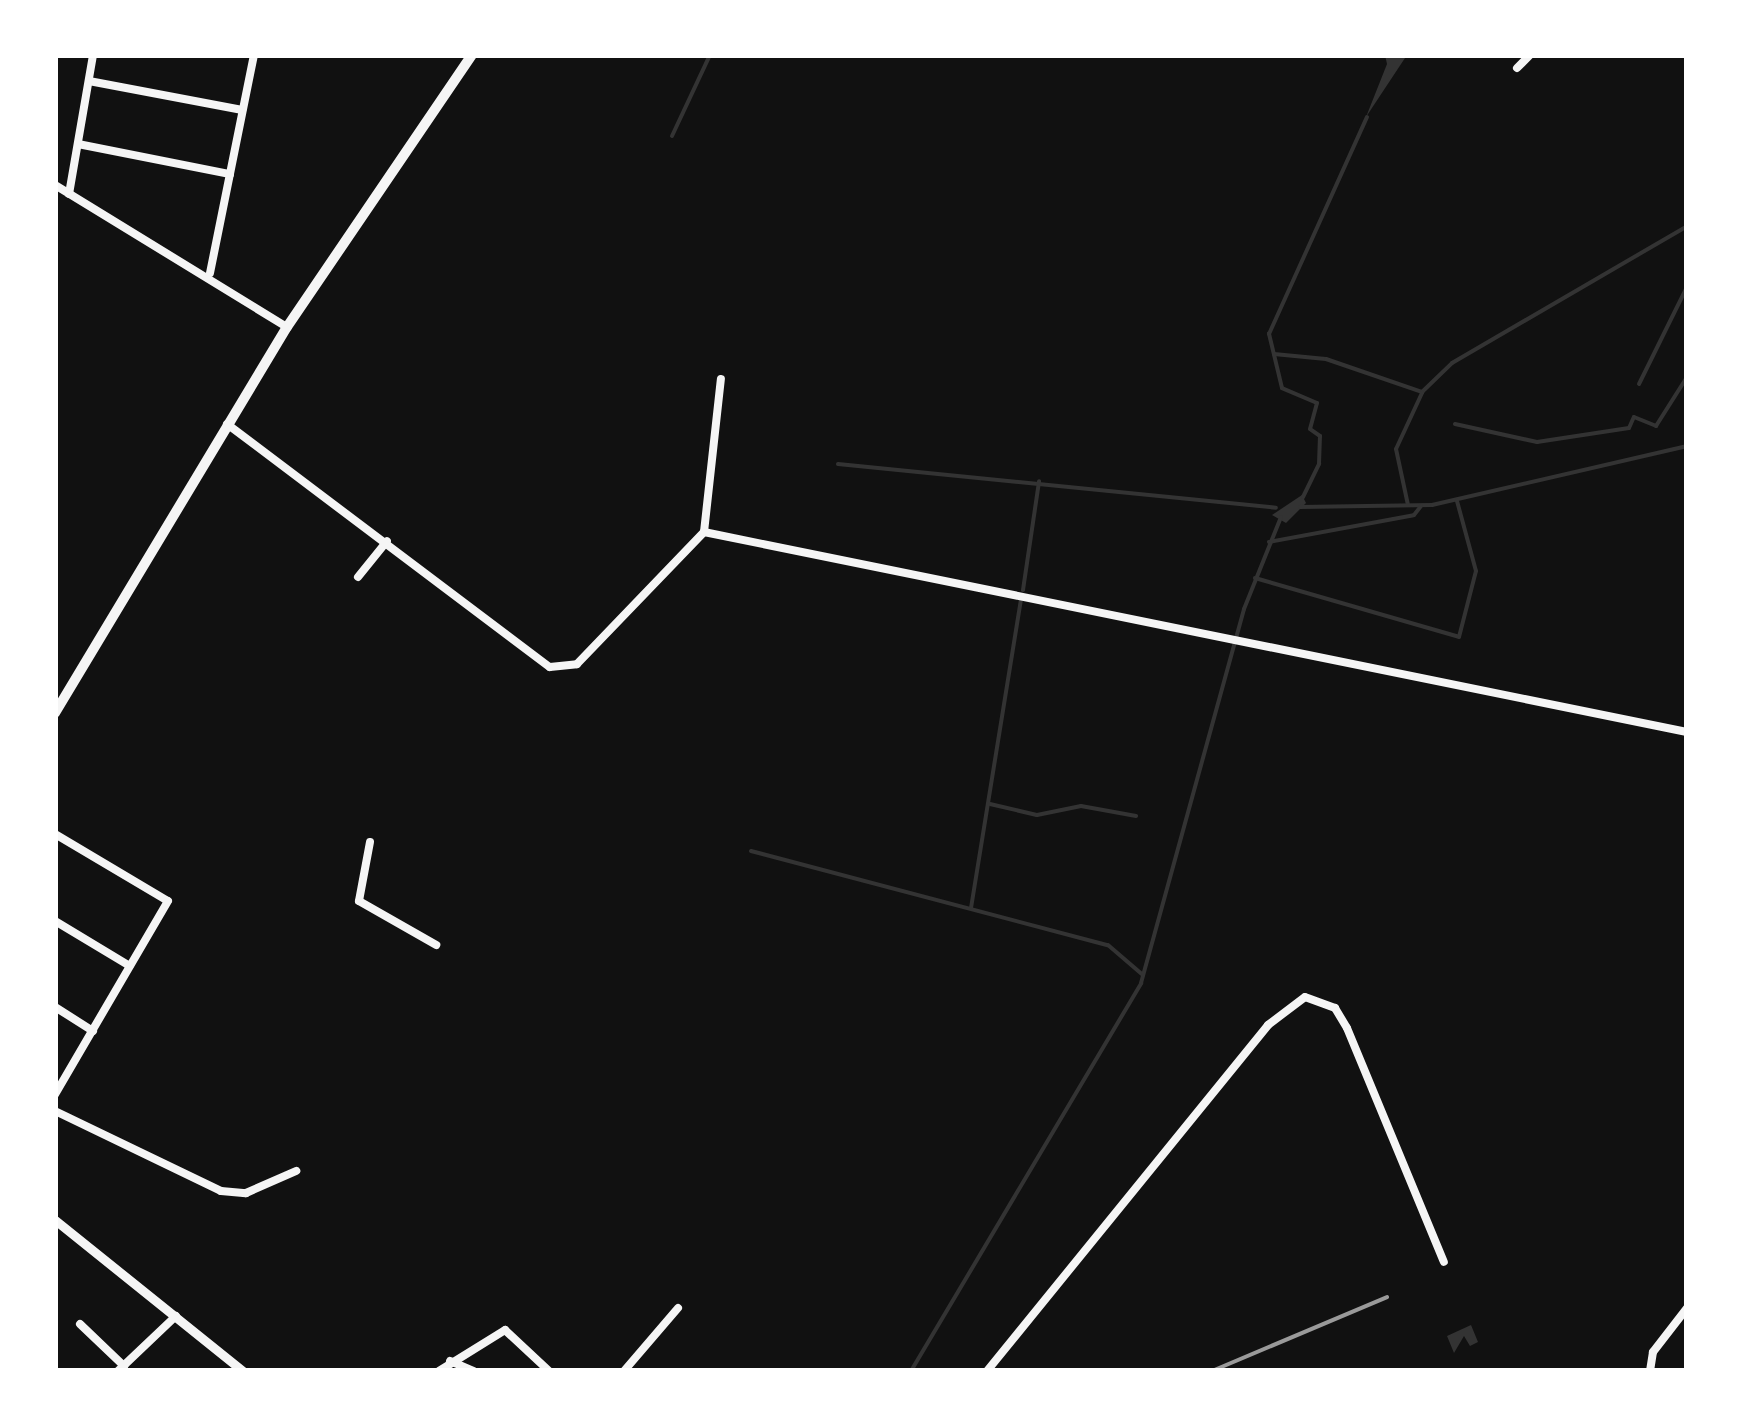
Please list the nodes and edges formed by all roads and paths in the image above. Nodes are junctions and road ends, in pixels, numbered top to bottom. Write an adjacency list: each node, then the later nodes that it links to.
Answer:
1 (94, 55): 6 (street)
2 (254, 55): 7 (street)
3 (472, 55): 13 (main road)
4 (1530, 55): 5 (street)
5 (1517, 68)
6 (89, 81): 7 (street); 8 (street)
7 (242, 110): 9 (street)
8 (78, 144): 9 (street); 11 (street)
9 (230, 174): 12 (street)
10 (55, 185): 11 (street)
11 (70, 194): 12 (street)
12 (210, 274): 13 (street)
13 (288, 327): 15 (main road)
14 (722, 378): 16 (street)
15 (227, 424): 17 (street); 19 (main road)
16 (704, 532): 17 (street); 20 (street)
17 (386, 541): 18 (street)
18 (358, 576)
19 (55, 714)
20 (1687, 732)
21 (55, 834): 25 (street)
22 (370, 842): 24 (street)
23 (55, 921): 25 (street)
24 (436, 945)
25 (130, 966): 27 (street)
26 (55, 1008): 27 (street)
27 (93, 1031): 28 (street)
28 (55, 1093)
29 (55, 1111): 30 (street)
30 (296, 1171)
31 (55, 1220): 35 (street)
32 (1444, 1262): 44 (street)
33 (678, 1308): 43 (street)
34 (1687, 1308): 45 (street)
35 (176, 1316): 38 (street); 39 (street)
36 (80, 1324): 38 (street)
37 (450, 1361): 40 (street); 41 (street); 42 (street)
38 (121, 1368)
39 (243, 1371)
40 (440, 1371)
41 (474, 1371)
42 (549, 1371)
43 (624, 1371)
44 (987, 1371)
45 (1650, 1371)

